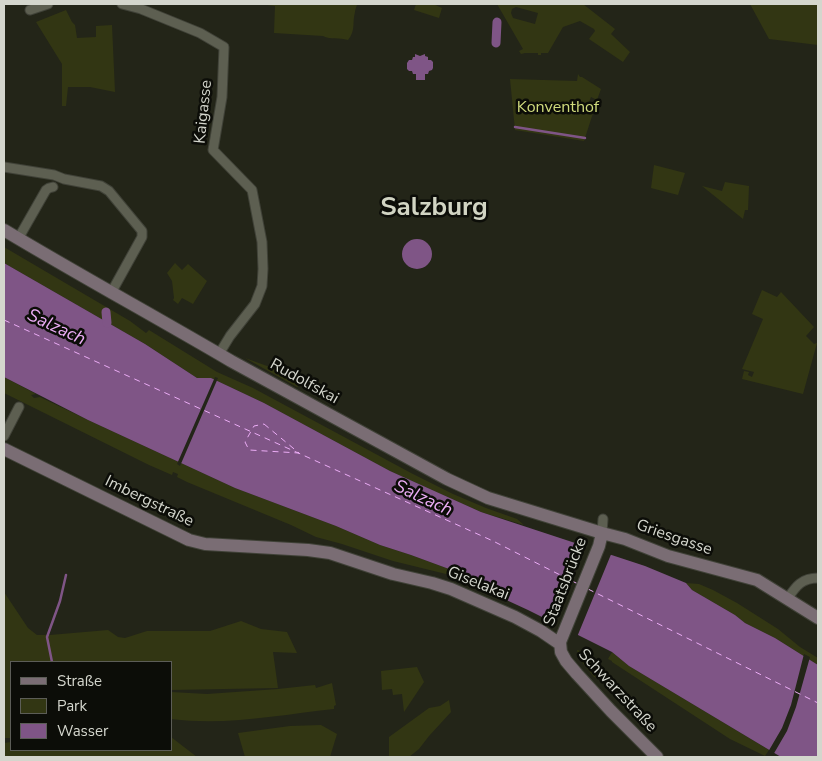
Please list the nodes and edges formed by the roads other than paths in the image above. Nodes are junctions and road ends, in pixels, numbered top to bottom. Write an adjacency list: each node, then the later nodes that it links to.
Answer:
1 (48, 4): 3 (street)
2 (122, 4): 9 (street, Kaigasse)
3 (30, 10)
4 (4, 167): 8 (street)
5 (53, 187): 7 (street)
6 (4, 230): 7 (main road, Rudolfskai)
7 (18, 238): 8 (main road, Rudolfskai)
8 (111, 293): 9 (main road, Rudolfskai)
9 (219, 354): 14 (main road, Rudolfskai)
10 (18, 407): 11 (street)
11 (4, 436)
12 (4, 449): 15 (main road, Imbergstraße)
13 (603, 519): 14 (street)
14 (602, 532): 17 (main road, Griesgasse); 19 (main road, Staatsbrücke)
15 (378, 569): 19 (main road, Giselakai)
16 (818, 578): 17 (street)
17 (788, 598): 18 (main road, Griesgasse)
18 (818, 618)
19 (562, 638): 20 (main road, Schwarzstraße)
20 (657, 757)

